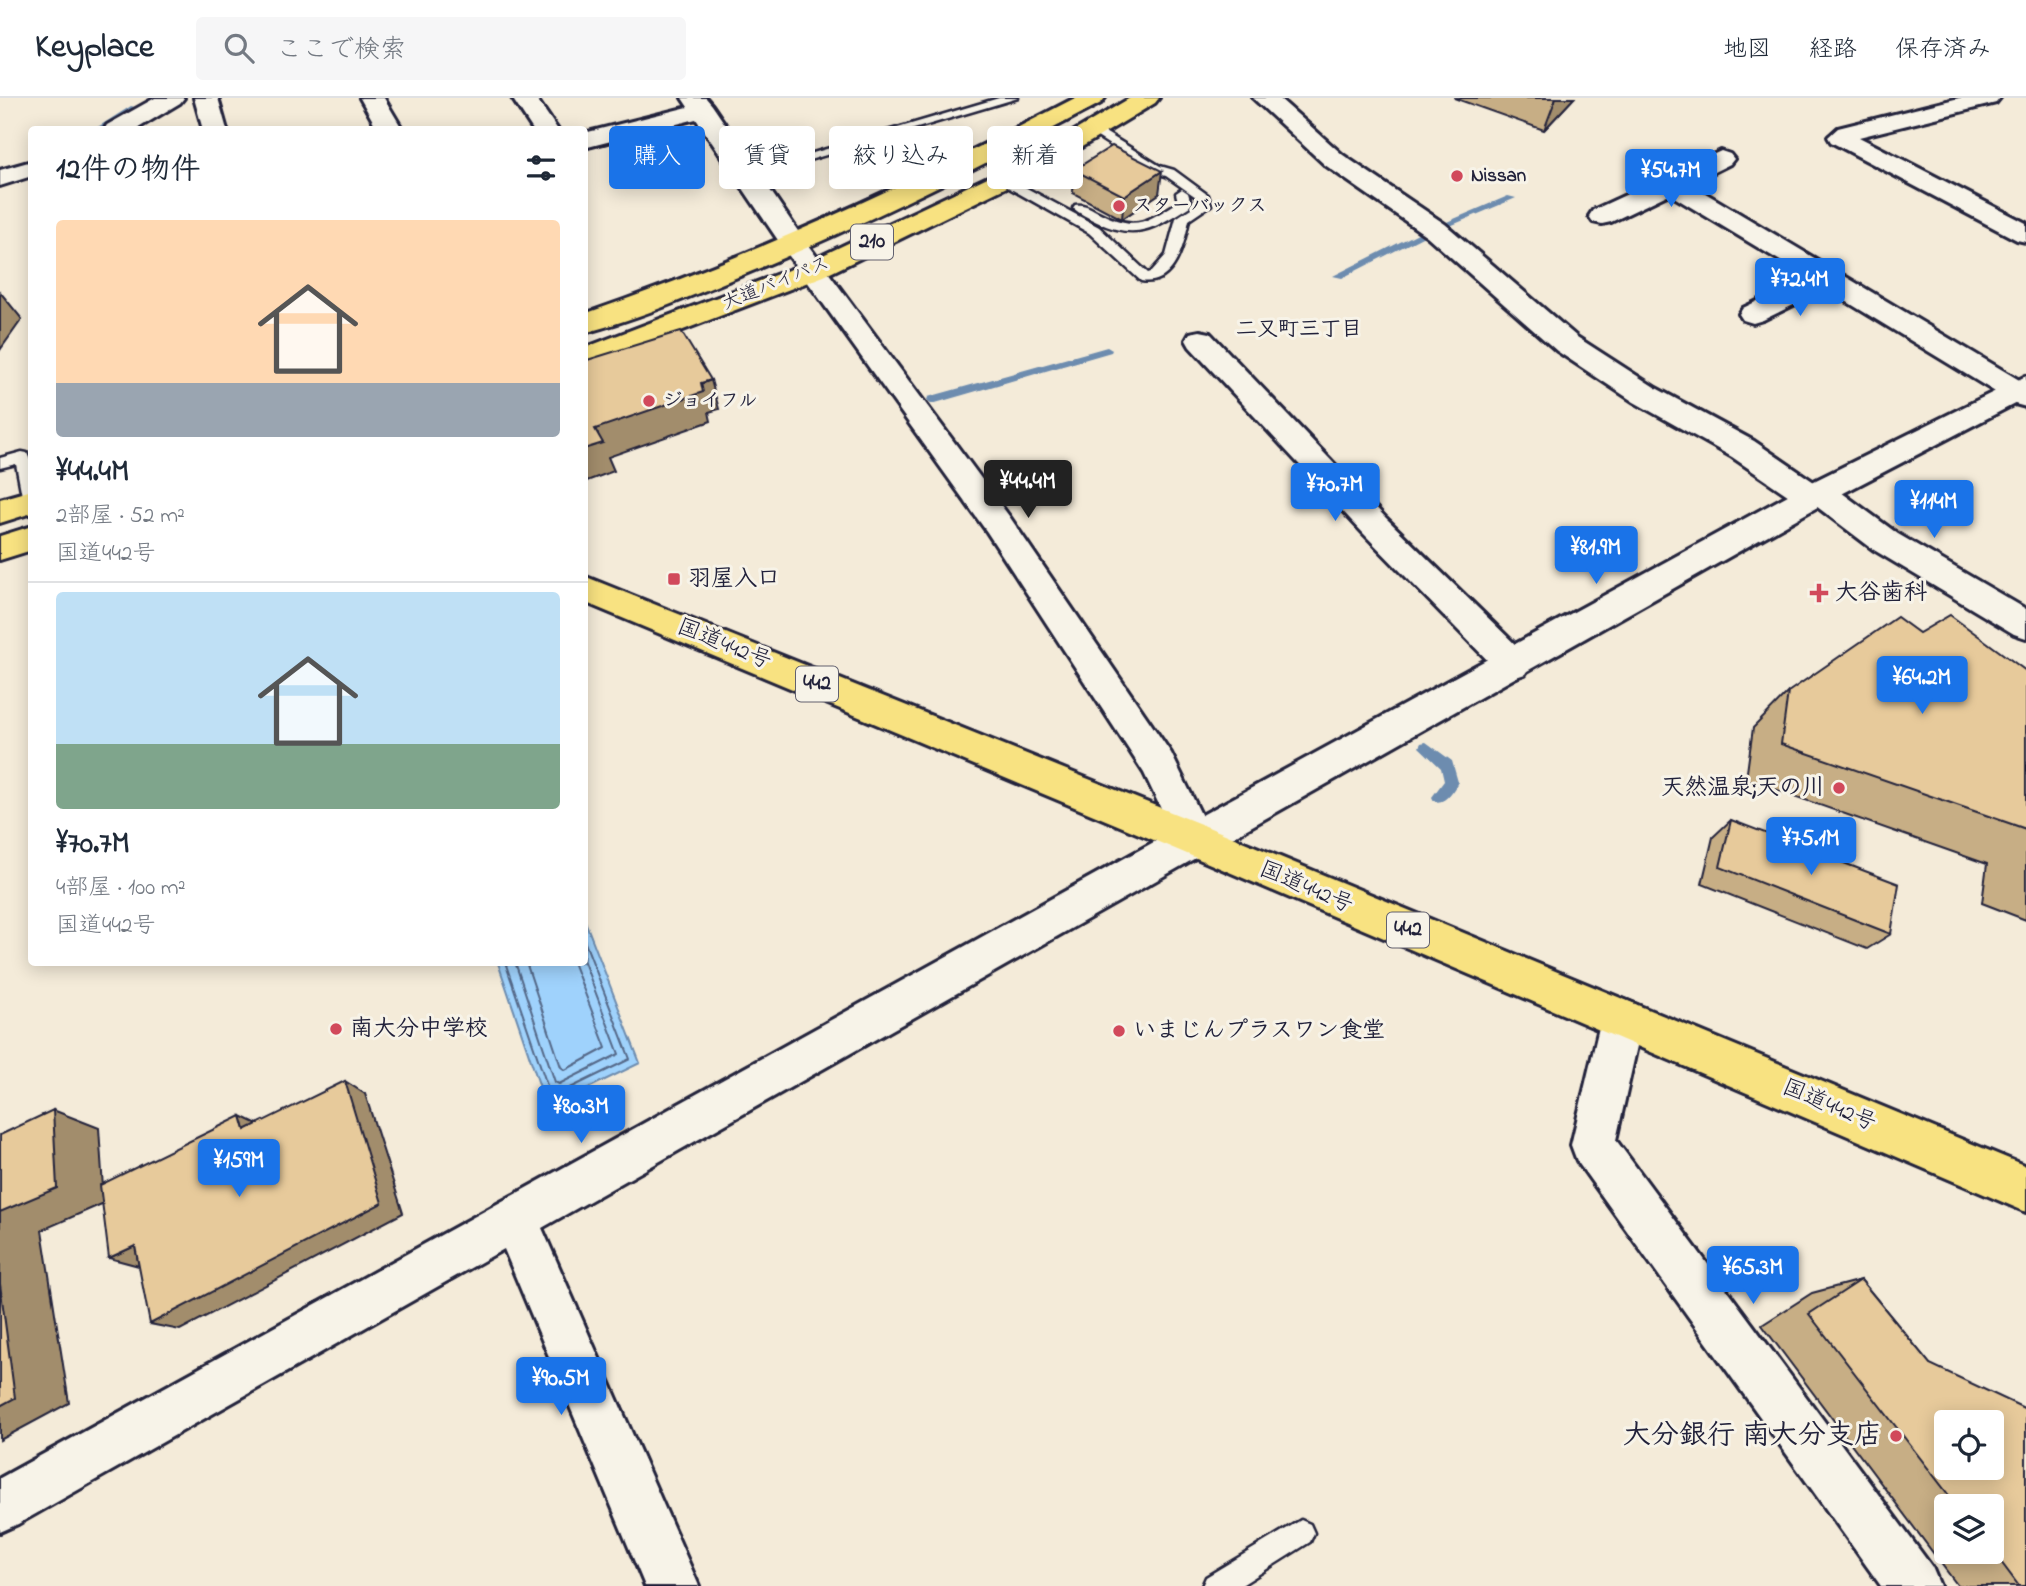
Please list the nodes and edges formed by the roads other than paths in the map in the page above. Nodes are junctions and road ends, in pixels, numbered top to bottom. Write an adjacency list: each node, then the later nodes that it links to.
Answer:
1 (172, 98): 11 (street)
2 (206, 98): 12 (street)
3 (372, 98): 13 (street)
4 (524, 98): 14 (street)
5 (1012, 98): 19 (lane)
6 (1093, 98): 31 (highway, 大道バイパス / 210)
7 (1147, 98): 15 (highway, 大道バイパス / 210)
8 (1265, 98): 41 (street)
9 (1987, 98): 30 (street)
10 (699, 104): 16 (street); 18 (street)
11 (123, 126)
12 (214, 126)
13 (389, 126)
14 (543, 126)
15 (1095, 130): 17 (highway, 大道バイパス / 210); 22 (lane)
16 (719, 133)
17 (1083, 136)
18 (588, 140)
19 (815, 155)
20 (1721, 159): 24 (street)
21 (28, 168): 23 (street)
22 (1156, 169): 28 (lane); 28 (lane)
23 (0, 178)
24 (1670, 183): 29 (street); 33 (street)
25 (987, 187): 32 (highway, 大道バイパス / 210)
26 (758, 189): 31 (street)
27 (1019, 189): 28 (lane)
28 (1043, 202)
29 (1602, 216)
30 (2026, 234)
31 (793, 243): 32 (street); 35 (highway, 大道バイパス / 210)
32 (814, 270): 37 (highway, 大道バイパス / 210); 49 (street)
33 (1827, 278): 34 (street); 38 (street)
34 (1753, 314)
35 (588, 323)
36 (1199, 340): 48 (street)
37 (588, 357)
38 (2022, 391): 41 (street)
39 (0, 463): 40 (lane)
40 (28, 486)
41 (1816, 494): 47 (street); 48 (street)
42 (28, 502): 43 (highway)
43 (0, 511)
44 (28, 539): 45 (highway)
45 (0, 548)
46 (588, 590): 49 (highway, 国道442号 / 442)
47 (2026, 625)
48 (1513, 664): 49 (street)
49 (1194, 839): 50 (highway, 国道442号 / 442); 52 (street)
50 (1622, 1019): 51 (highway, 国道442号 / 442); 57 (street)
51 (2026, 1189)
52 (514, 1220): 53 (street); 55 (street)
53 (0, 1506)
54 (1301, 1533): 56 (lane)
55 (672, 1586)
56 (1214, 1586)
57 (1913, 1586)

